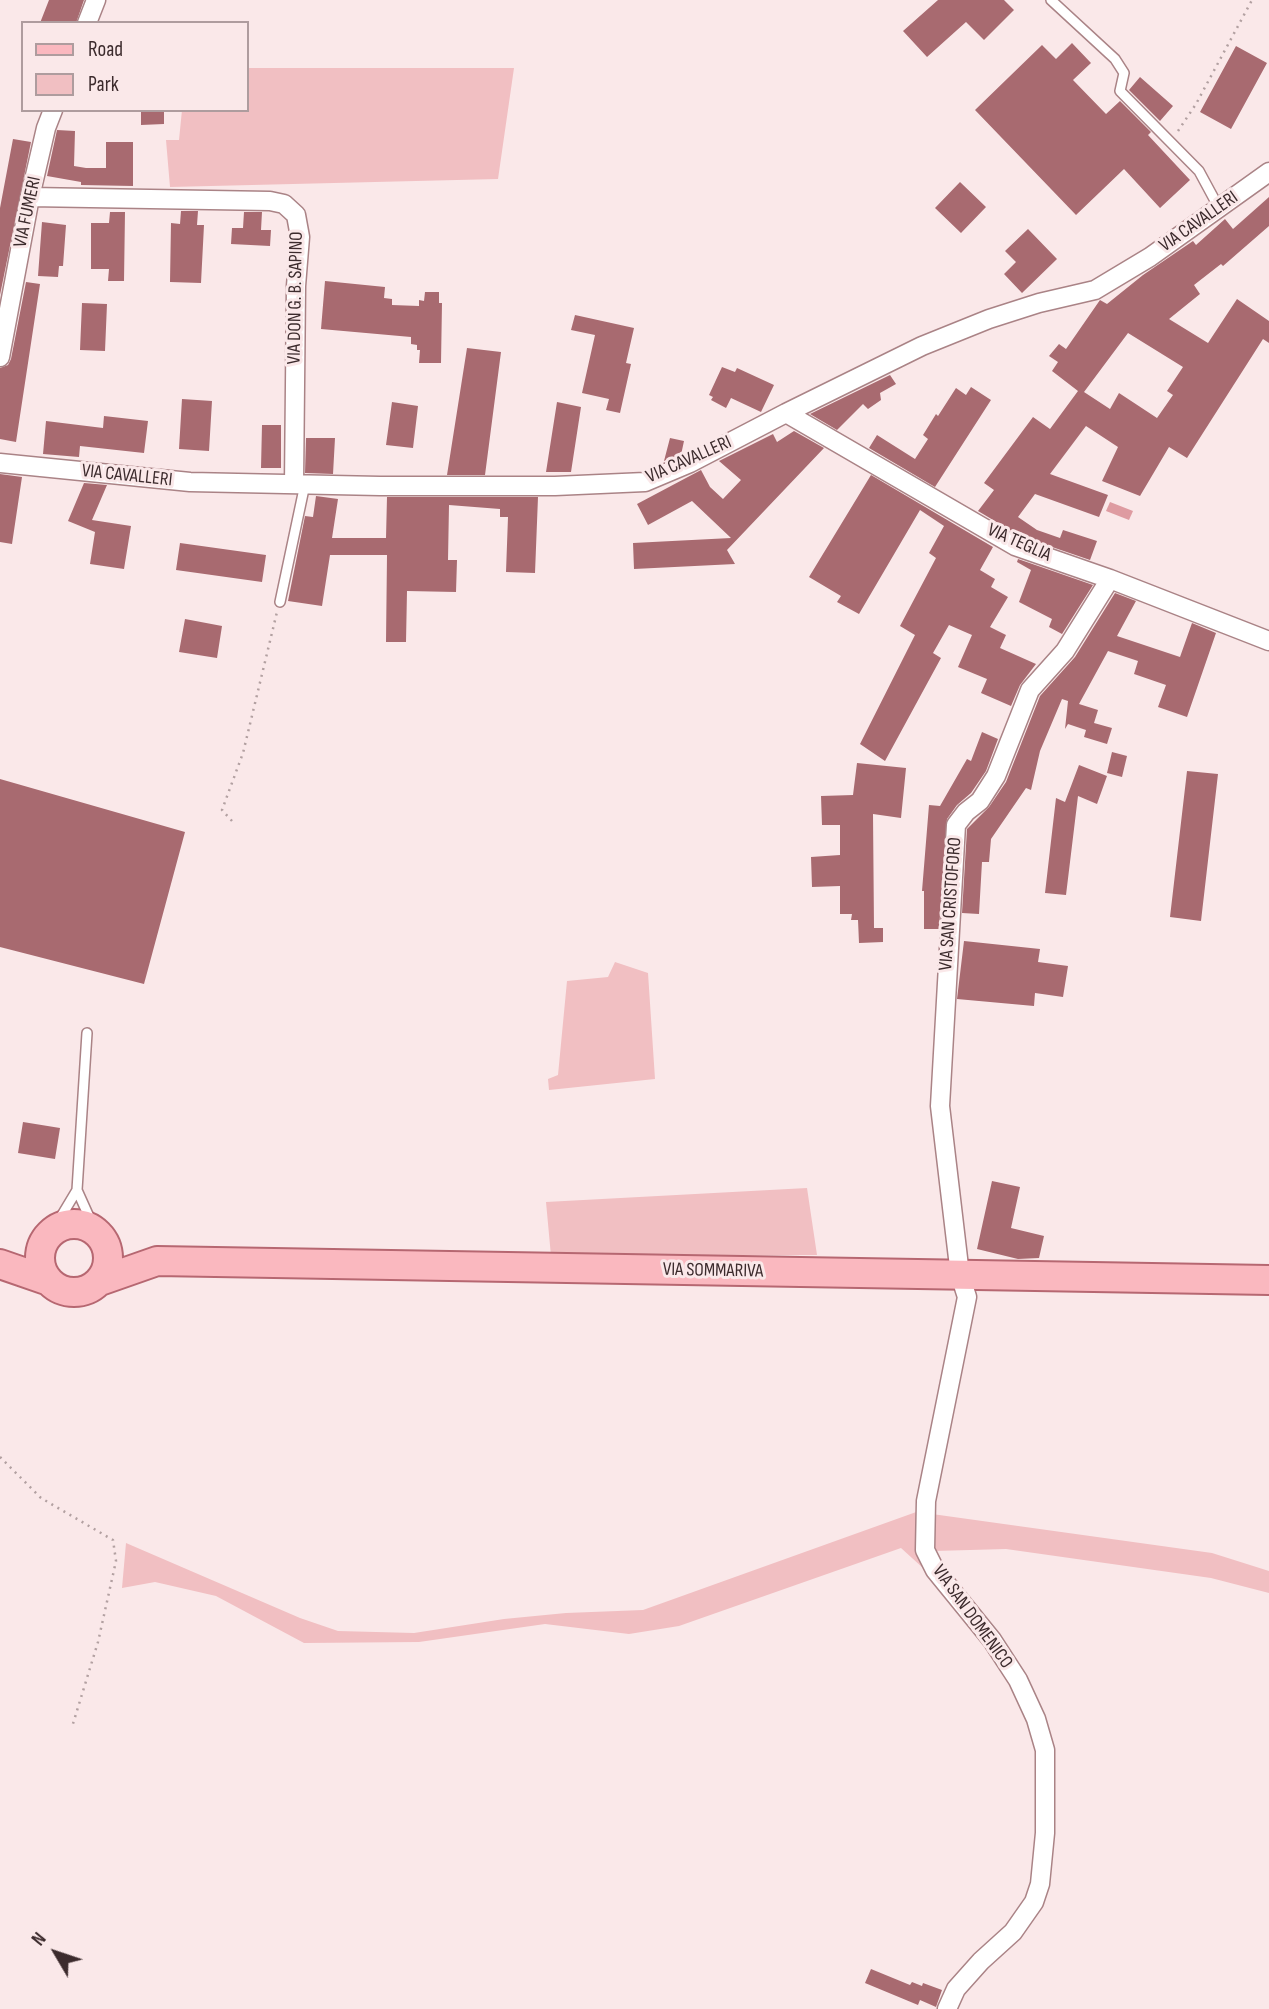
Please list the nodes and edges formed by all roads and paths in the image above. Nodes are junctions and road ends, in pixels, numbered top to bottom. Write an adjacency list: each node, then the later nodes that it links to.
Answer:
1 (96, 0): 4 (street)
2 (1051, 0): 6 (lane)
3 (1252, 0): 6 (path)
4 (89, 21)
5 (52, 112): 8 (street, VIA FUMERI)
6 (1171, 143): 9 (lane)
7 (1269, 172): 9 (street, VIA CAVALLERI)
8 (30, 197): 10 (street, VIA FUMERI); 13 (street, VIA DON G. B. SAPINO)
9 (1219, 208): 11 (street, VIA CAVALLERI)
10 (0, 357)
11 (786, 413): 13 (street, VIA CAVALLERI); 14 (street, VIA TEGLIA)
12 (0, 463): 13 (street, VIA CAVALLERI)
13 (300, 484): 15 (lane)
14 (1110, 579): 16 (street, VIA TEGLIA); 25 (street, VIA SAN CRISTOFORO)
15 (280, 602): 17 (path)
16 (1269, 641)
17 (232, 821)
18 (87, 1033): 19 (lane)
19 (77, 1190): 20 (lane); 21 (lane)
20 (99, 1234): 21 (main road); 23 (main road, VIA SOMMARIVA); 28 (main road)
21 (49, 1235): 22 (main road); 27 (main road)
22 (0, 1253)
23 (158, 1261): 25 (main road, VIA SOMMARIVA); 28 (main road, VIA SOMMARIVA)
24 (0, 1264): 27 (main road)
25 (960, 1275): 26 (main road, VIA SOMMARIVA); 31 (street, VIA SAN DOMENICO)
26 (1269, 1280)
27 (49, 1281): 28 (main road)
28 (100, 1281)
29 (0, 1457): 30 (path)
30 (72, 1727)
31 (947, 2009)

